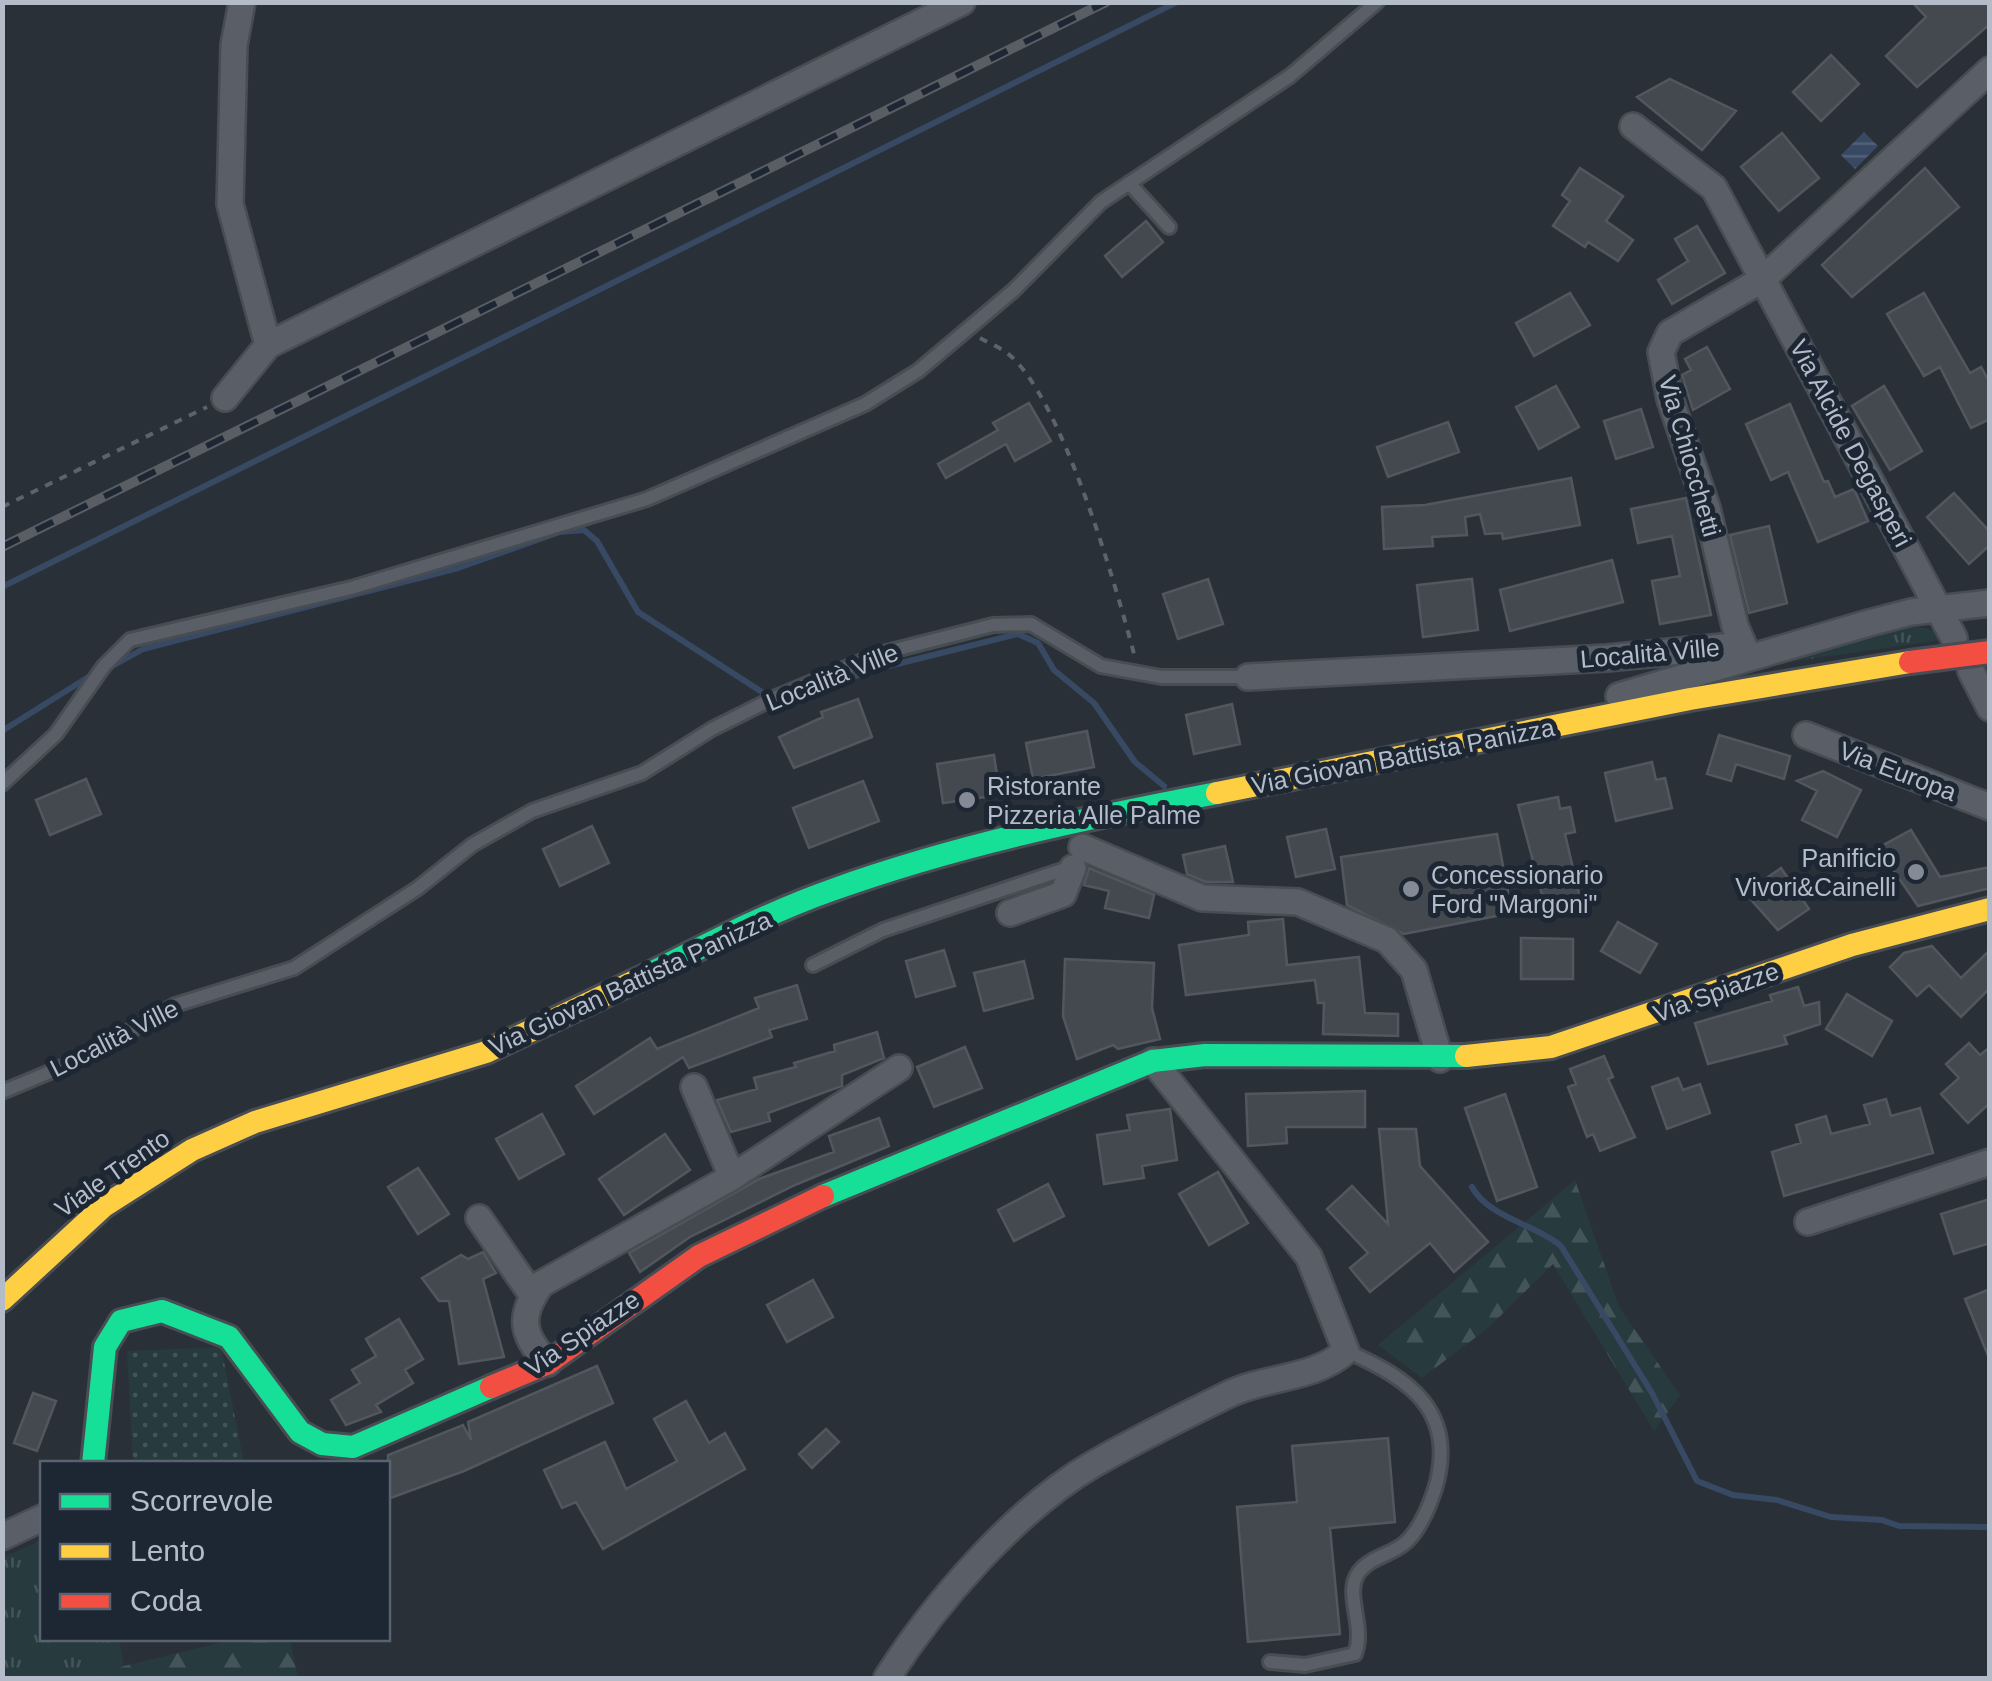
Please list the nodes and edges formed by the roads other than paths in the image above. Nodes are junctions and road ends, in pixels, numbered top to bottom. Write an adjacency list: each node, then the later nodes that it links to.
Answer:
1 (242, 2): 9 (street)
2 (962, 2): 9 (street)
3 (1377, 2): 6 (lane)
4 (1990, 70): 8 (street)
5 (1633, 126): 8 (street, Via Alcide Degasperi)
6 (1130, 183): 7 (lane); 21 (lane)
7 (1169, 227)
8 (1763, 279): 12 (street, Via Alcide Degasperi); 14 (street, Via Chiocchetti)
9 (268, 345): 10 (street)
10 (225, 398)
11 (1990, 603): 12 (street)
12 (1939, 608): 13 (street, Via Alcide Degasperi); 14 (street)
13 (1954, 638)
14 (1742, 642): 17 (street, Località Ville); 20 (street)
15 (1990, 652): 20 (street, Via Giovan Battista Panizza, bridge)
16 (1971, 672): 18 (street)
17 (1248, 677): 32 (lane, Località Ville)
18 (1990, 708)
19 (1806, 735): 22 (street, Via Europa)
20 (1471, 742): 23 (street, Via Giovan Battista Panizza)
21 (2, 784)
22 (1990, 807)
23 (1087, 820): 24 (lane); 33 (street, Via Giovan Battista Panizza)
24 (1077, 858): 26 (street); 27 (lane); 28 (street)
25 (1990, 909): 28 (street, Via Spiazze)
26 (1010, 914)
27 (814, 965)
28 (1440, 1059): 29 (street, Via Spiazze)
29 (1153, 1060): 40 (street); 41 (street, Via Spiazze)
30 (899, 1068): 35 (street)
31 (694, 1087): 35 (street)
32 (2, 1092)
33 (270, 1119): 39 (street, Viale Trento)
34 (1990, 1162): 37 (street)
35 (732, 1177): 38 (street)
36 (480, 1218): 38 (street)
37 (1808, 1222)
38 (533, 1296): 41 (street)
39 (2, 1300)
40 (1346, 1351): 45 (lane); 46 (street)
41 (548, 1363): 42 (street, Via Spiazze)
42 (93, 1461)
43 (40, 1519): 44 (street)
44 (2, 1537)
45 (1270, 1662)
46 (888, 1678)

